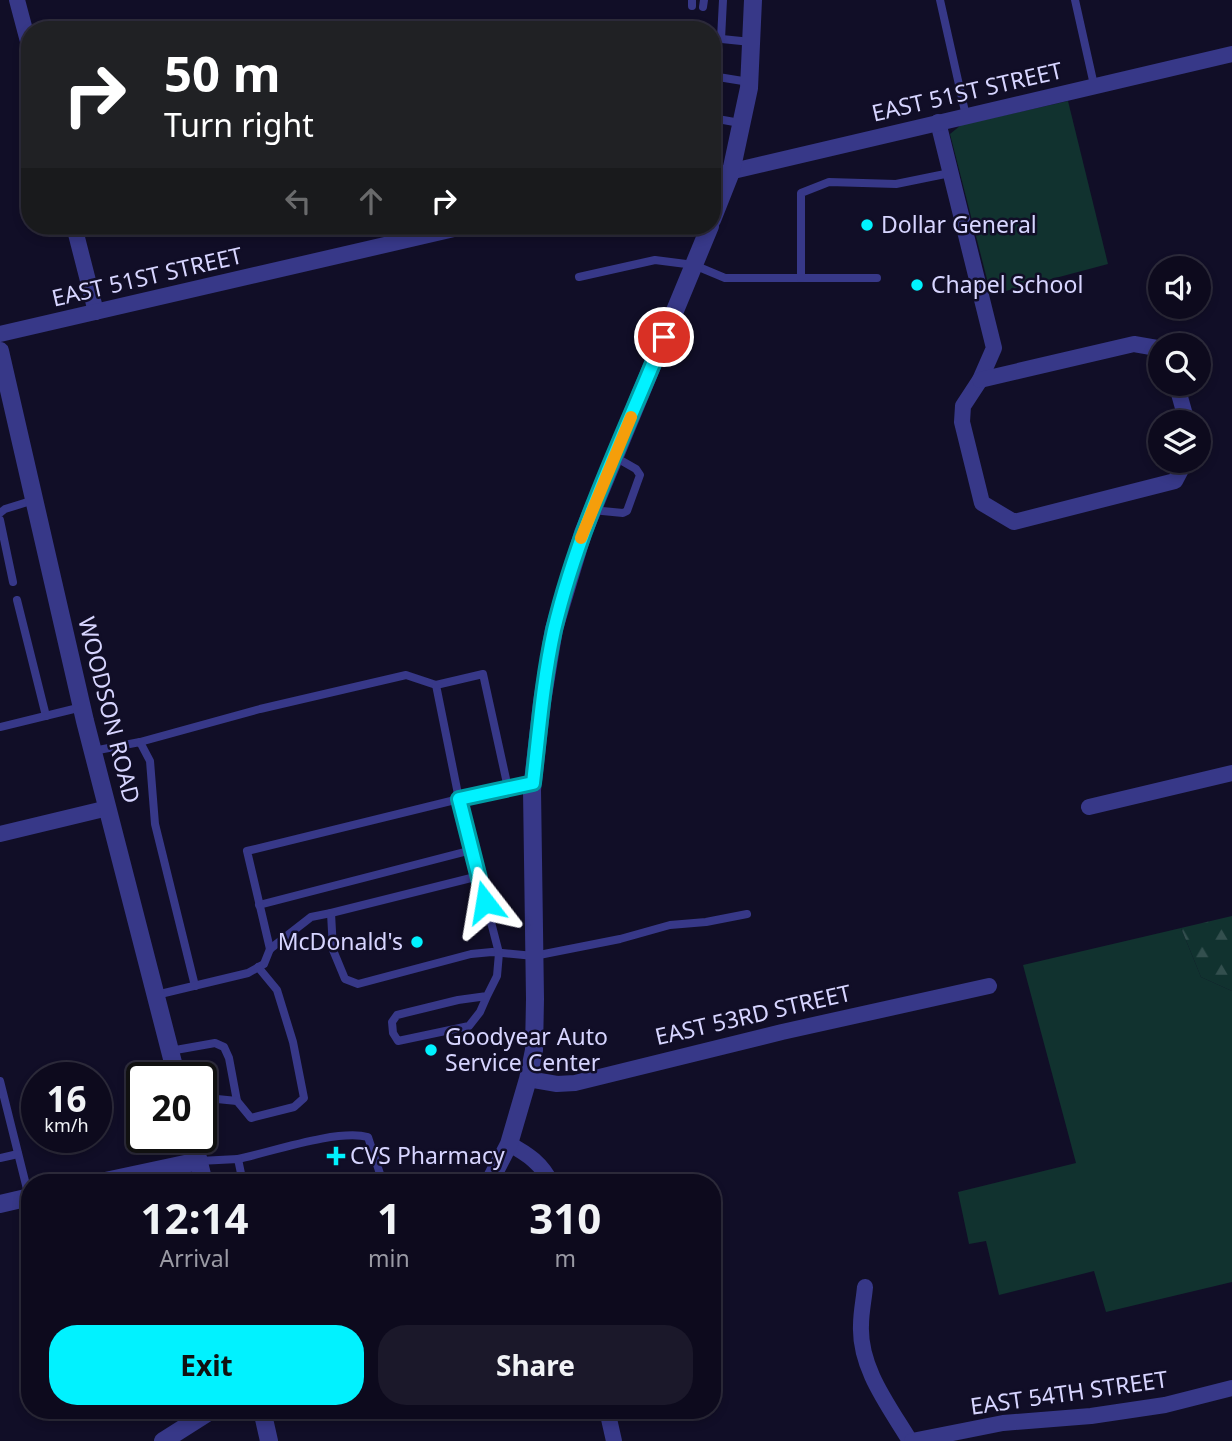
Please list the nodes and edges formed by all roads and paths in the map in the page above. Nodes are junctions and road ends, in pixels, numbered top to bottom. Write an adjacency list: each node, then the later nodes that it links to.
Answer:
1 (18, 0): 6 (street)
2 (723, 0): 7 (lane)
3 (753, 0): 9 (street)
4 (940, 0): 14 (lane)
5 (1076, 0): 13 (lane)
6 (23, 21)
7 (720, 21)
8 (721, 39): 9 (lane)
9 (751, 42): 12 (street)
10 (1232, 54): 13 (street, EAST 51ST STREET)
11 (721, 77): 12 (lane)
12 (749, 82): 17 (street)
13 (1094, 85): 14 (street, EAST 51ST STREET)
14 (966, 116): 16 (street, EAST 51ST STREET)
15 (721, 120): 17 (lane)
16 (938, 122): 18 (street, EAST 51ST STREET); 19 (street)
17 (741, 123): 18 (street)
18 (732, 172): 20 (street, EAST 51ST STREET); 21 (street)
19 (950, 173): 27 (lane); 33 (street)
20 (721, 174)
21 (721, 198)
22 (77, 235): 29 (street)
23 (428, 235): 29 (street, EAST 51ST STREET)
24 (706, 235): 25 (street)
25 (694, 265): 26 (lane); 27 (lane); 34 (street)
26 (579, 277)
27 (801, 278): 28 (lane)
28 (877, 278)
29 (96, 312): 30 (street, EAST 51ST STREET)
30 (0, 334)
31 (1148, 346): 33 (street)
32 (0, 351): 36 (street, WOODSON ROAD)
33 (979, 380): 35 (street)
34 (614, 457): 37 (street); 37 (lane)
35 (1179, 473)
36 (34, 500): 38 (lane); 43 (street, WOODSON ROAD)
37 (593, 510): 49 (street)
38 (0, 513)
39 (0, 520): 40 (lane)
40 (13, 582)
41 (17, 600): 44 (lane)
42 (436, 685): 46 (lane); 50 (lane); 51 (lane)
43 (82, 707): 44 (lane); 47 (street, WOODSON ROAD)
44 (46, 716): 45 (lane)
45 (0, 727)
46 (140, 742): 47 (lane); 64 (lane)
47 (93, 751): 53 (street, WOODSON ROAD)
48 (1232, 773): 52 (street)
49 (533, 783): 50 (lane); 62 (street)
50 (508, 788): 51 (lane)
51 (459, 799): 55 (lane); 57 (lane)
52 (1089, 807)
53 (108, 808): 54 (street); 66 (street, WOODSON ROAD)
54 (0, 834)
55 (472, 850): 56 (lane); 57 (lane)
56 (479, 876): 58 (lane); 61 (lane)
57 (259, 905): 60 (lane)
58 (331, 912): 60 (lane); 61 (lane)
59 (747, 914): 62 (lane)
60 (270, 949): 63 (lane)
61 (499, 953): 62 (lane); 67 (lane)
62 (534, 956): 70 (street)
63 (258, 967): 64 (lane); 73 (lane)
64 (195, 986): 66 (lane)
65 (989, 986): 70 (street, EAST 53RD STREET)
66 (156, 995): 68 (street, WOODSON ROAD)
67 (487, 996): 67 (lane)
68 (170, 1051): 69 (street, WOODSON ROAD); 73 (lane)
69 (173, 1062)
70 (528, 1079): 75 (street)
71 (0, 1081): 74 (lane)
72 (217, 1099): 73 (lane)
73 (237, 1101)
74 (4, 1116): 77 (lane)
75 (509, 1144): 86 (street); 87 (street)
76 (197, 1153): 80 (street)
77 (18, 1154): 78 (lane); 81 (lane)
78 (0, 1158)
79 (238, 1159): 80 (lane); 84 (lane); 85 (lane)
80 (199, 1161): 82 (street); 83 (street)
81 (23, 1174)
82 (138, 1174)
83 (202, 1174)
84 (241, 1174)
85 (380, 1174)
86 (494, 1174)
87 (546, 1174)
88 (21, 1199): 89 (street)
89 (0, 1204)
90 (865, 1287): 98 (street)
91 (1232, 1388): 98 (street, EAST 54TH STREET)
92 (198, 1419): 95 (street)
93 (264, 1419): 96 (street)
94 (609, 1419): 97 (street)
95 (163, 1441)
96 (269, 1441)
97 (614, 1441)
98 (911, 1441)

